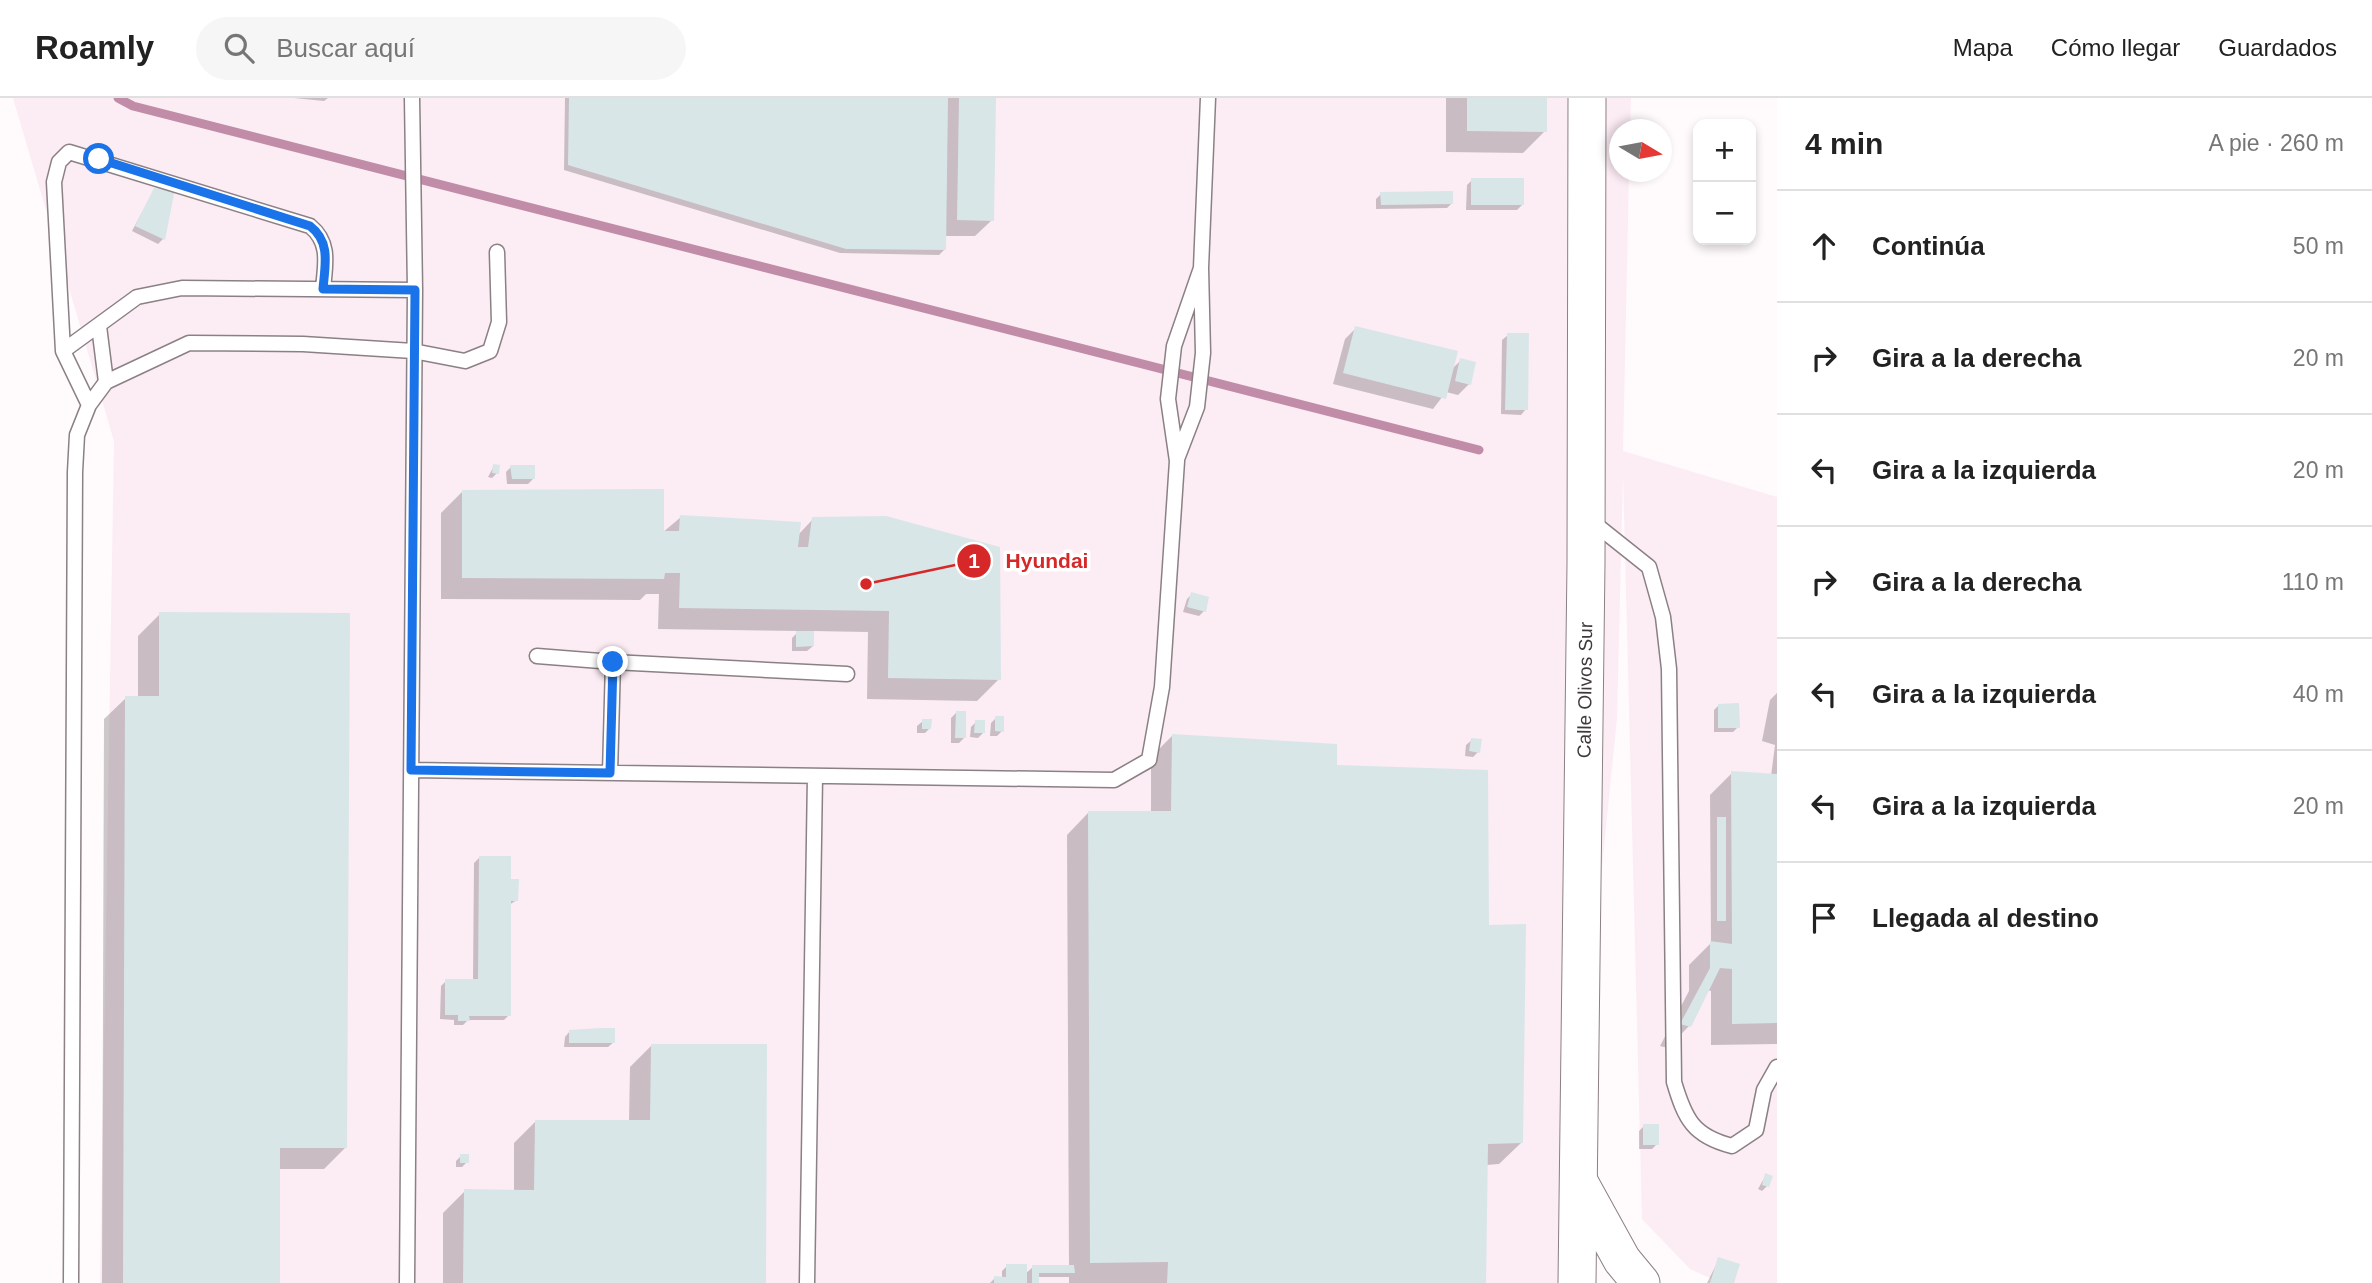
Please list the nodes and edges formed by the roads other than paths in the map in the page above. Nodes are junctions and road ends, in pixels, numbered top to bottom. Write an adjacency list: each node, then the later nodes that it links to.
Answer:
1 (412, 98): 7 (lane)
2 (1208, 98): 5 (lane)
3 (1587, 98): 14 (main road, Calle Olivos Sur)
4 (497, 252): 10 (lane)
5 (1202, 268): 13 (lane); 13 (lane)
6 (323, 289): 7 (lane); 8 (lane); 9 (lane)
7 (415, 290): 10 (lane)
8 (99, 326): 9 (lane); 11 (lane)
9 (63, 351): 12 (lane)
10 (413, 351): 11 (lane); 18 (lane)
11 (106, 382): 12 (lane)
12 (89, 405): 23 (lane)
13 (1177, 461): 20 (lane)
14 (1586, 517): 21 (lane); 22 (main road, Calle Olivos Sur)
15 (537, 656): 16 (lane)
16 (613, 662): 17 (lane); 19 (lane)
17 (848, 674)
18 (411, 770): 19 (lane); 24 (lane)
19 (610, 773): 20 (lane)
20 (815, 776): 25 (lane)
21 (1777, 1067)
22 (1579, 1181): 26 (main road, Calle Olivos Sur); 27 (main road)
23 (71, 1283)
24 (407, 1283)
25 (807, 1283)
26 (1577, 1283)
27 (1641, 1283)

